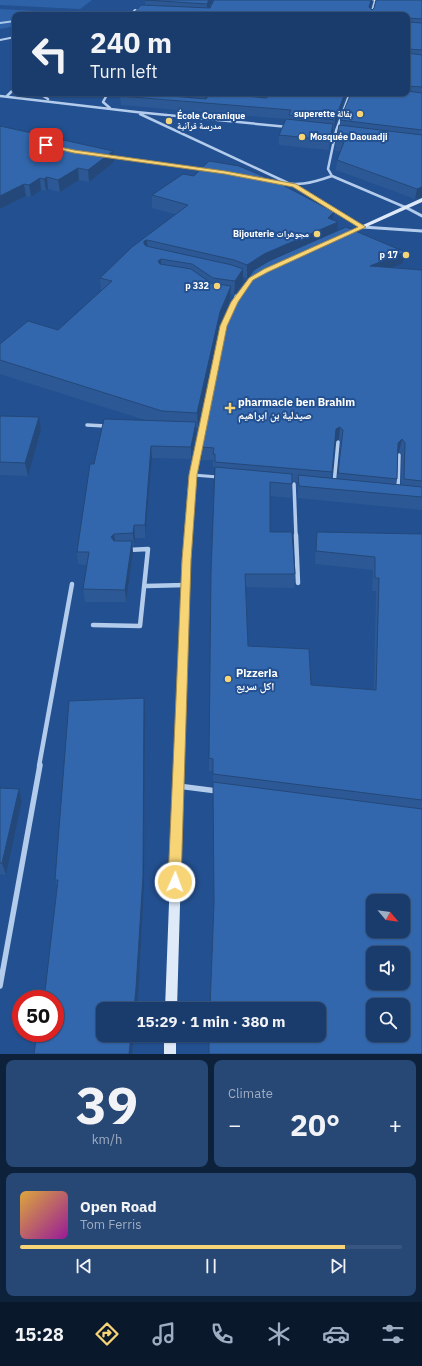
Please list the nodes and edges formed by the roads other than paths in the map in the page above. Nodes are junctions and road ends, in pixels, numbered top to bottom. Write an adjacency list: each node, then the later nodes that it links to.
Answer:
1 (372, 0): 2 (main road)
2 (375, 0): 3 (main road); 6 (street)
3 (399, 1)
4 (143, 10): 5 (street)
5 (133, 12)
6 (372, 12)
7 (12, 38): 8 (street)
8 (0, 40)
9 (12, 92): 11 (street)
10 (0, 96): 11 (street)
11 (7, 96): 16 (street)
12 (43, 96): 16 (street)
13 (106, 96): 18 (street)
14 (249, 96): 17 (street)
15 (349, 96): 22 (street)
16 (63, 102): 18 (street)
17 (253, 103)
18 (113, 109): 19 (street)
19 (136, 112): 20 (street); 27 (street)
20 (290, 127)
21 (329, 130): 22 (street)
22 (336, 131): 25 (street)
23 (104, 155): 24 (street)
24 (210, 171)
25 (332, 176): 27 (street); 29 (street)
26 (271, 181): 27 (street)
27 (294, 185): 31 (street)
28 (422, 200): 29 (main road)
29 (405, 208): 30 (street); 31 (main road)
30 (422, 216)
31 (363, 227): 32 (street); 33 (main road)
32 (422, 231)
33 (334, 239)
34 (243, 289): 39 (main road)
35 (86, 425): 36 (street)
36 (110, 426)
37 (338, 442): 44 (street)
38 (399, 455): 45 (street)
39 (193, 475): 40 (street); 49 (main road)
40 (225, 478)
41 (287, 484): 42 (street)
42 (294, 484): 43 (street); 47 (street)
43 (302, 485)
44 (340, 489)
45 (398, 494)
46 (124, 550): 50 (street)
47 (298, 583)
48 (72, 584): 54 (street)
49 (186, 584): 50 (street); 52 (main road)
50 (145, 586): 51 (street)
51 (92, 625)
52 (178, 786): 53 (street); 55 (main road)
53 (225, 792)
54 (0, 986)
55 (171, 1002)
56 (170, 1042): 57 (main road)
57 (170, 1054)

